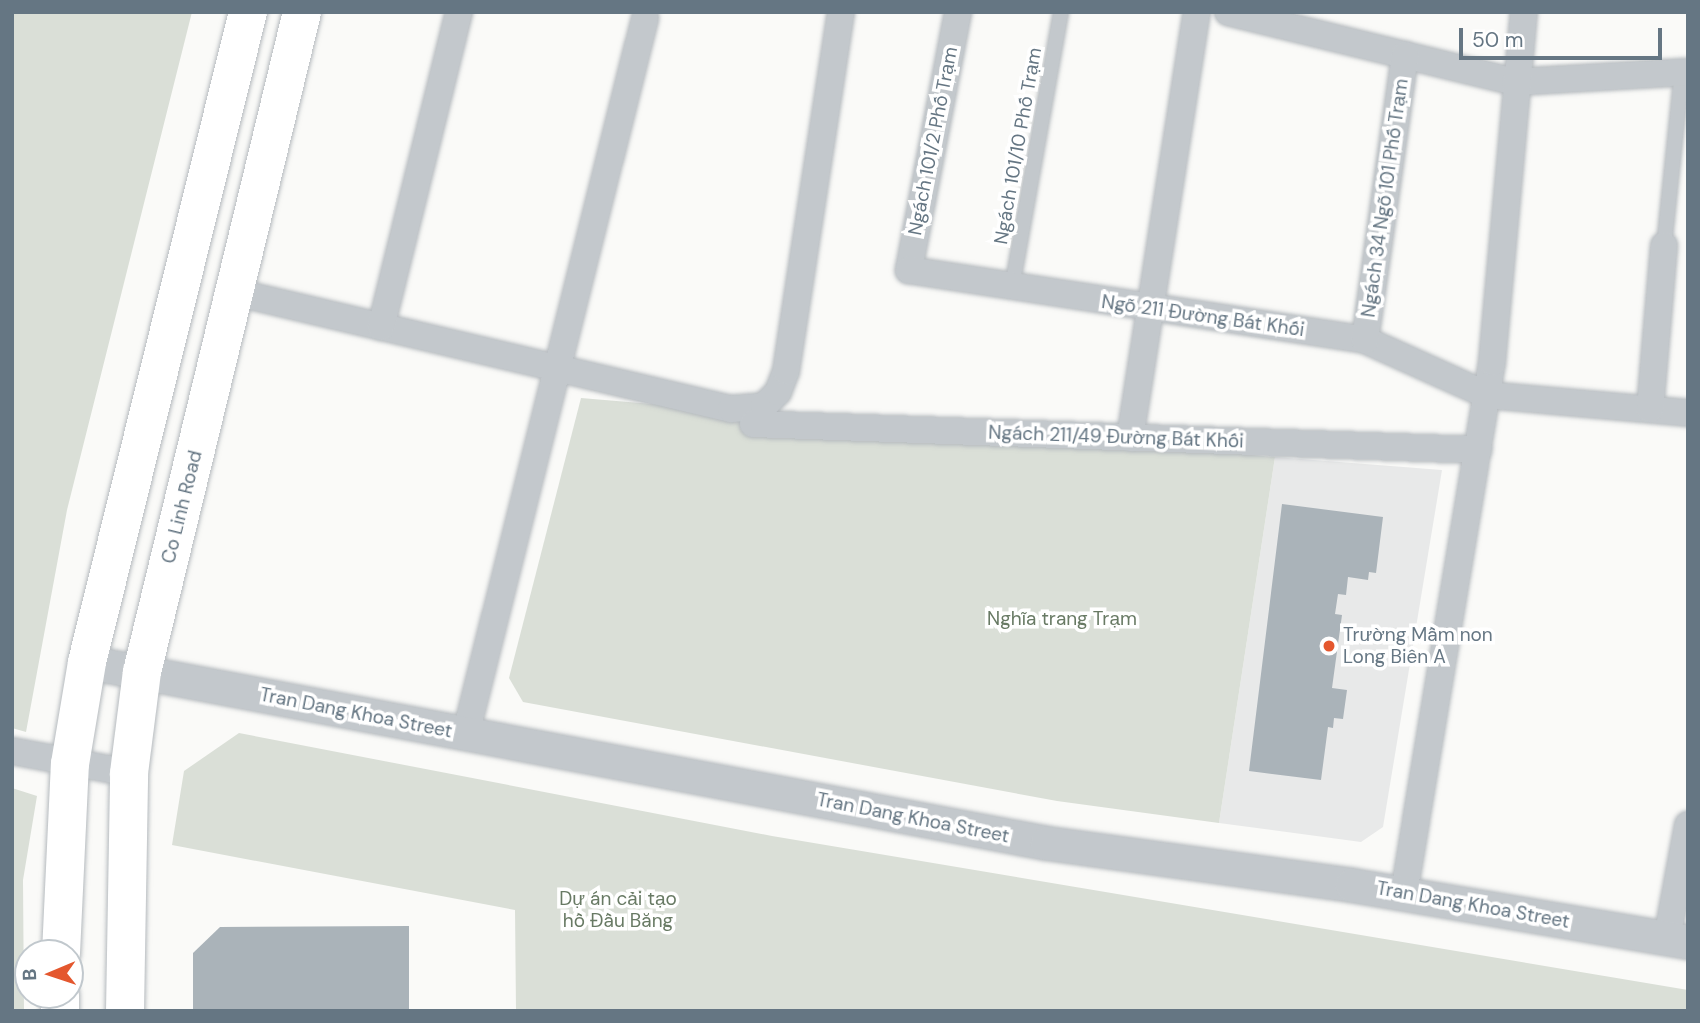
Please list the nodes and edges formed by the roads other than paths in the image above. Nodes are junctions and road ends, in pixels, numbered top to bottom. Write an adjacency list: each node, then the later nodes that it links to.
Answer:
1 (248, 12): 28 (main road)
2 (302, 12): 17 (main road, Co Linh Road)
3 (459, 12): 19 (street)
4 (841, 12): 21 (street)
5 (958, 12): 15 (street, Ngách 101/2 Phố Trạm)
6 (1061, 12): 16 (lane, Ngách 101/10 Phố Trạm)
7 (1197, 12): 18 (street)
8 (1228, 12): 11 (street)
9 (1524, 12): 13 (street)
10 (645, 18): 21 (street)
11 (1405, 55): 13 (street); 20 (street, Ngách 34 Ngõ 101 Phố Trạm)
12 (1685, 72): 13 (street); 14 (lane)
13 (1514, 82): 22 (street)
14 (1664, 246): 23 (street)
15 (909, 270): 16 (street, Ngõ 211 Đường Bát Khối)
16 (1012, 287): 18 (street, Ngõ 211 Đường Bát Khối)
17 (234, 292): 19 (street); 29 (main road, Co Linh Road)
18 (1148, 308): 20 (street, Ngõ 211 Đường Bát Khối); 26 (street)
19 (380, 327): 21 (street)
20 (1365, 340): 22 (street, Ngõ 211 Đường Bát Khối)
21 (557, 369): 30 (street)
22 (1487, 395): 23 (street, Ngõ 211 Đường Bát Khối); 27 (street)
23 (1650, 410): 24 (street, Ngõ 211 Đường Bát Khối)
24 (1688, 413)
25 (753, 424): 26 (street, Ngách 211/49 Đường Bát Khối)
26 (1129, 438): 27 (street, Ngách 211/49 Đường Bát Khối)
27 (1479, 450): 35 (street)
28 (87, 662): 29 (street, Tran Dang Khoa Street); 32 (main road)
29 (142, 672): 30 (street, Tran Dang Khoa Street); 33 (main road, Co Linh Road)
30 (466, 733): 35 (street, Tran Dang Khoa Street)
31 (12, 751): 32 (street)
32 (70, 764): 33 (street); 36 (main road)
33 (129, 773): 38 (main road, Co Linh Road)
34 (1688, 825): 37 (street)
35 (1404, 893): 37 (street, Tran Dang Khoa Street)
36 (62, 939)
37 (1677, 940)
38 (125, 1011)

